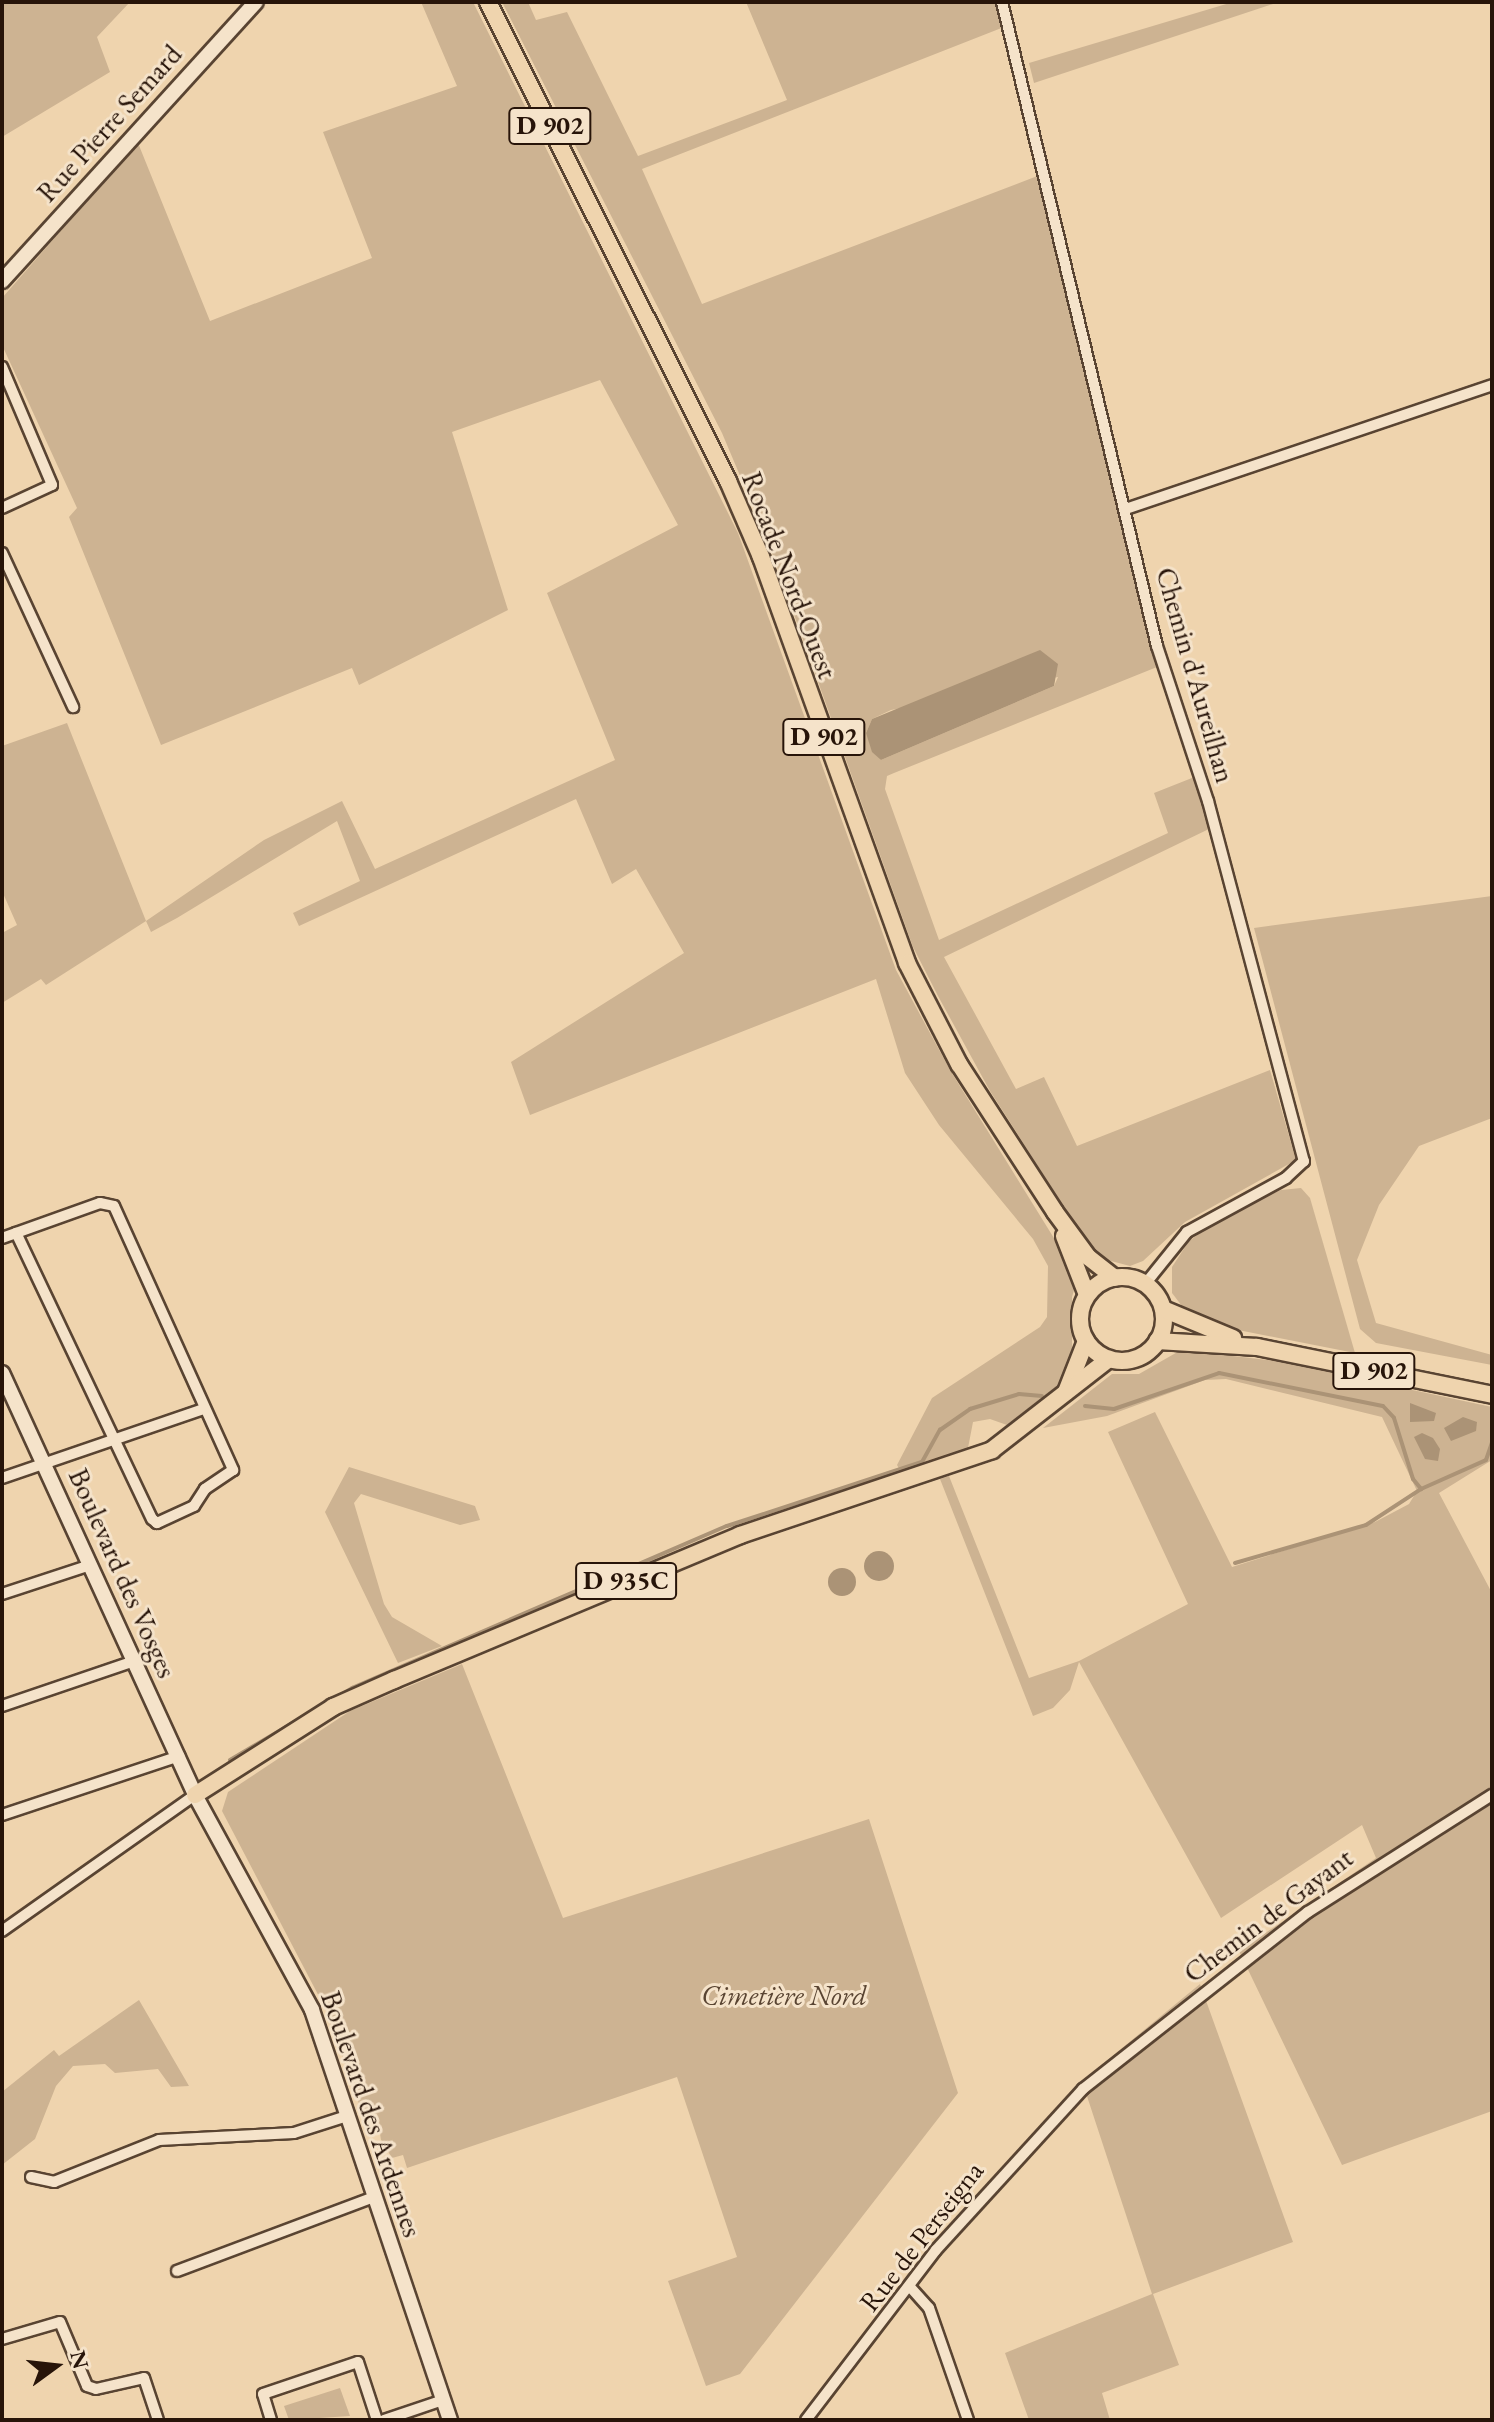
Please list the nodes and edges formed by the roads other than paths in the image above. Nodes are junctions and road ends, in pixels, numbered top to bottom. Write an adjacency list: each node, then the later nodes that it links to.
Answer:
1 (256, 2): 4 (main road, Rue Pierre Semard)
2 (488, 2): 11 (main road, Rocade Nord-Ouest / D 902)
3 (1002, 2): 8 (street, Chemin d'Aureilhan)
4 (2, 281)
5 (2, 367): 7 (street)
6 (1492, 385): 8 (street)
7 (2, 508)
8 (1126, 509): 15 (street, Chemin d'Aureilhan)
9 (2, 553): 10 (street)
10 (73, 707)
11 (1055, 1212): 14 (main road, Rocade Nord-Ouest / D 902); 16 (main road, Rocade Nord-Ouest / D 902)
12 (16, 1233): 13 (street); 25 (street); 26 (street)
13 (2, 1238)
14 (1115, 1278): 15 (main road); 16 (main road)
15 (1145, 1284): 17 (main road)
16 (1087, 1295): 18 (main road)
17 (1163, 1309): 19 (main road); 20 (main road, D 902)
18 (1086, 1341): 21 (main road); 23 (main road)
19 (1157, 1341): 20 (main road, D 902); 21 (main road)
20 (1257, 1347): 24 (main road, D 902)
21 (1109, 1359): 23 (main road, D 935C)
22 (2, 1373): 27 (main road, Boulevard des Vosges)
23 (1065, 1393): 34 (main road, D 935C)
24 (1492, 1395)
25 (204, 1409): 26 (street); 26 (street)
26 (114, 1440): 27 (street)
27 (45, 1463): 28 (street); 29 (main road, Boulevard des Vosges)
28 (2, 1478)
29 (90, 1565): 30 (street); 31 (main road, Boulevard des Vosges)
30 (2, 1594)
31 (134, 1661): 32 (street); 33 (main road, Boulevard des Vosges)
32 (2, 1706)
33 (179, 1756): 34 (main road, Boulevard des Vosges); 36 (street)
34 (195, 1795): 37 (street); 40 (main road, Boulevard des Ardennes)
35 (1492, 1795): 39 (street, Chemin de Gayant)
36 (2, 1815)
37 (7, 1922): 38 (street)
38 (2, 1931)
39 (1083, 2089): 44 (street, Rue de Perseigna)
40 (347, 2116): 41 (street); 42 (main road, Boulevard des Ardennes)
41 (31, 2177)
42 (374, 2197): 43 (street); 46 (main road, Boulevard des Ardennes)
43 (177, 2271)
44 (911, 2288): 47 (street, Rue de Perseigna); 53 (street)
45 (2, 2339): 48 (street)
46 (443, 2400): 51 (street); 52 (main road, Boulevard des Ardennes)
47 (810, 2418)
48 (158, 2420)
49 (271, 2420): 50 (street)
50 (377, 2420)
51 (384, 2420)
52 (450, 2420)
53 (968, 2420)

